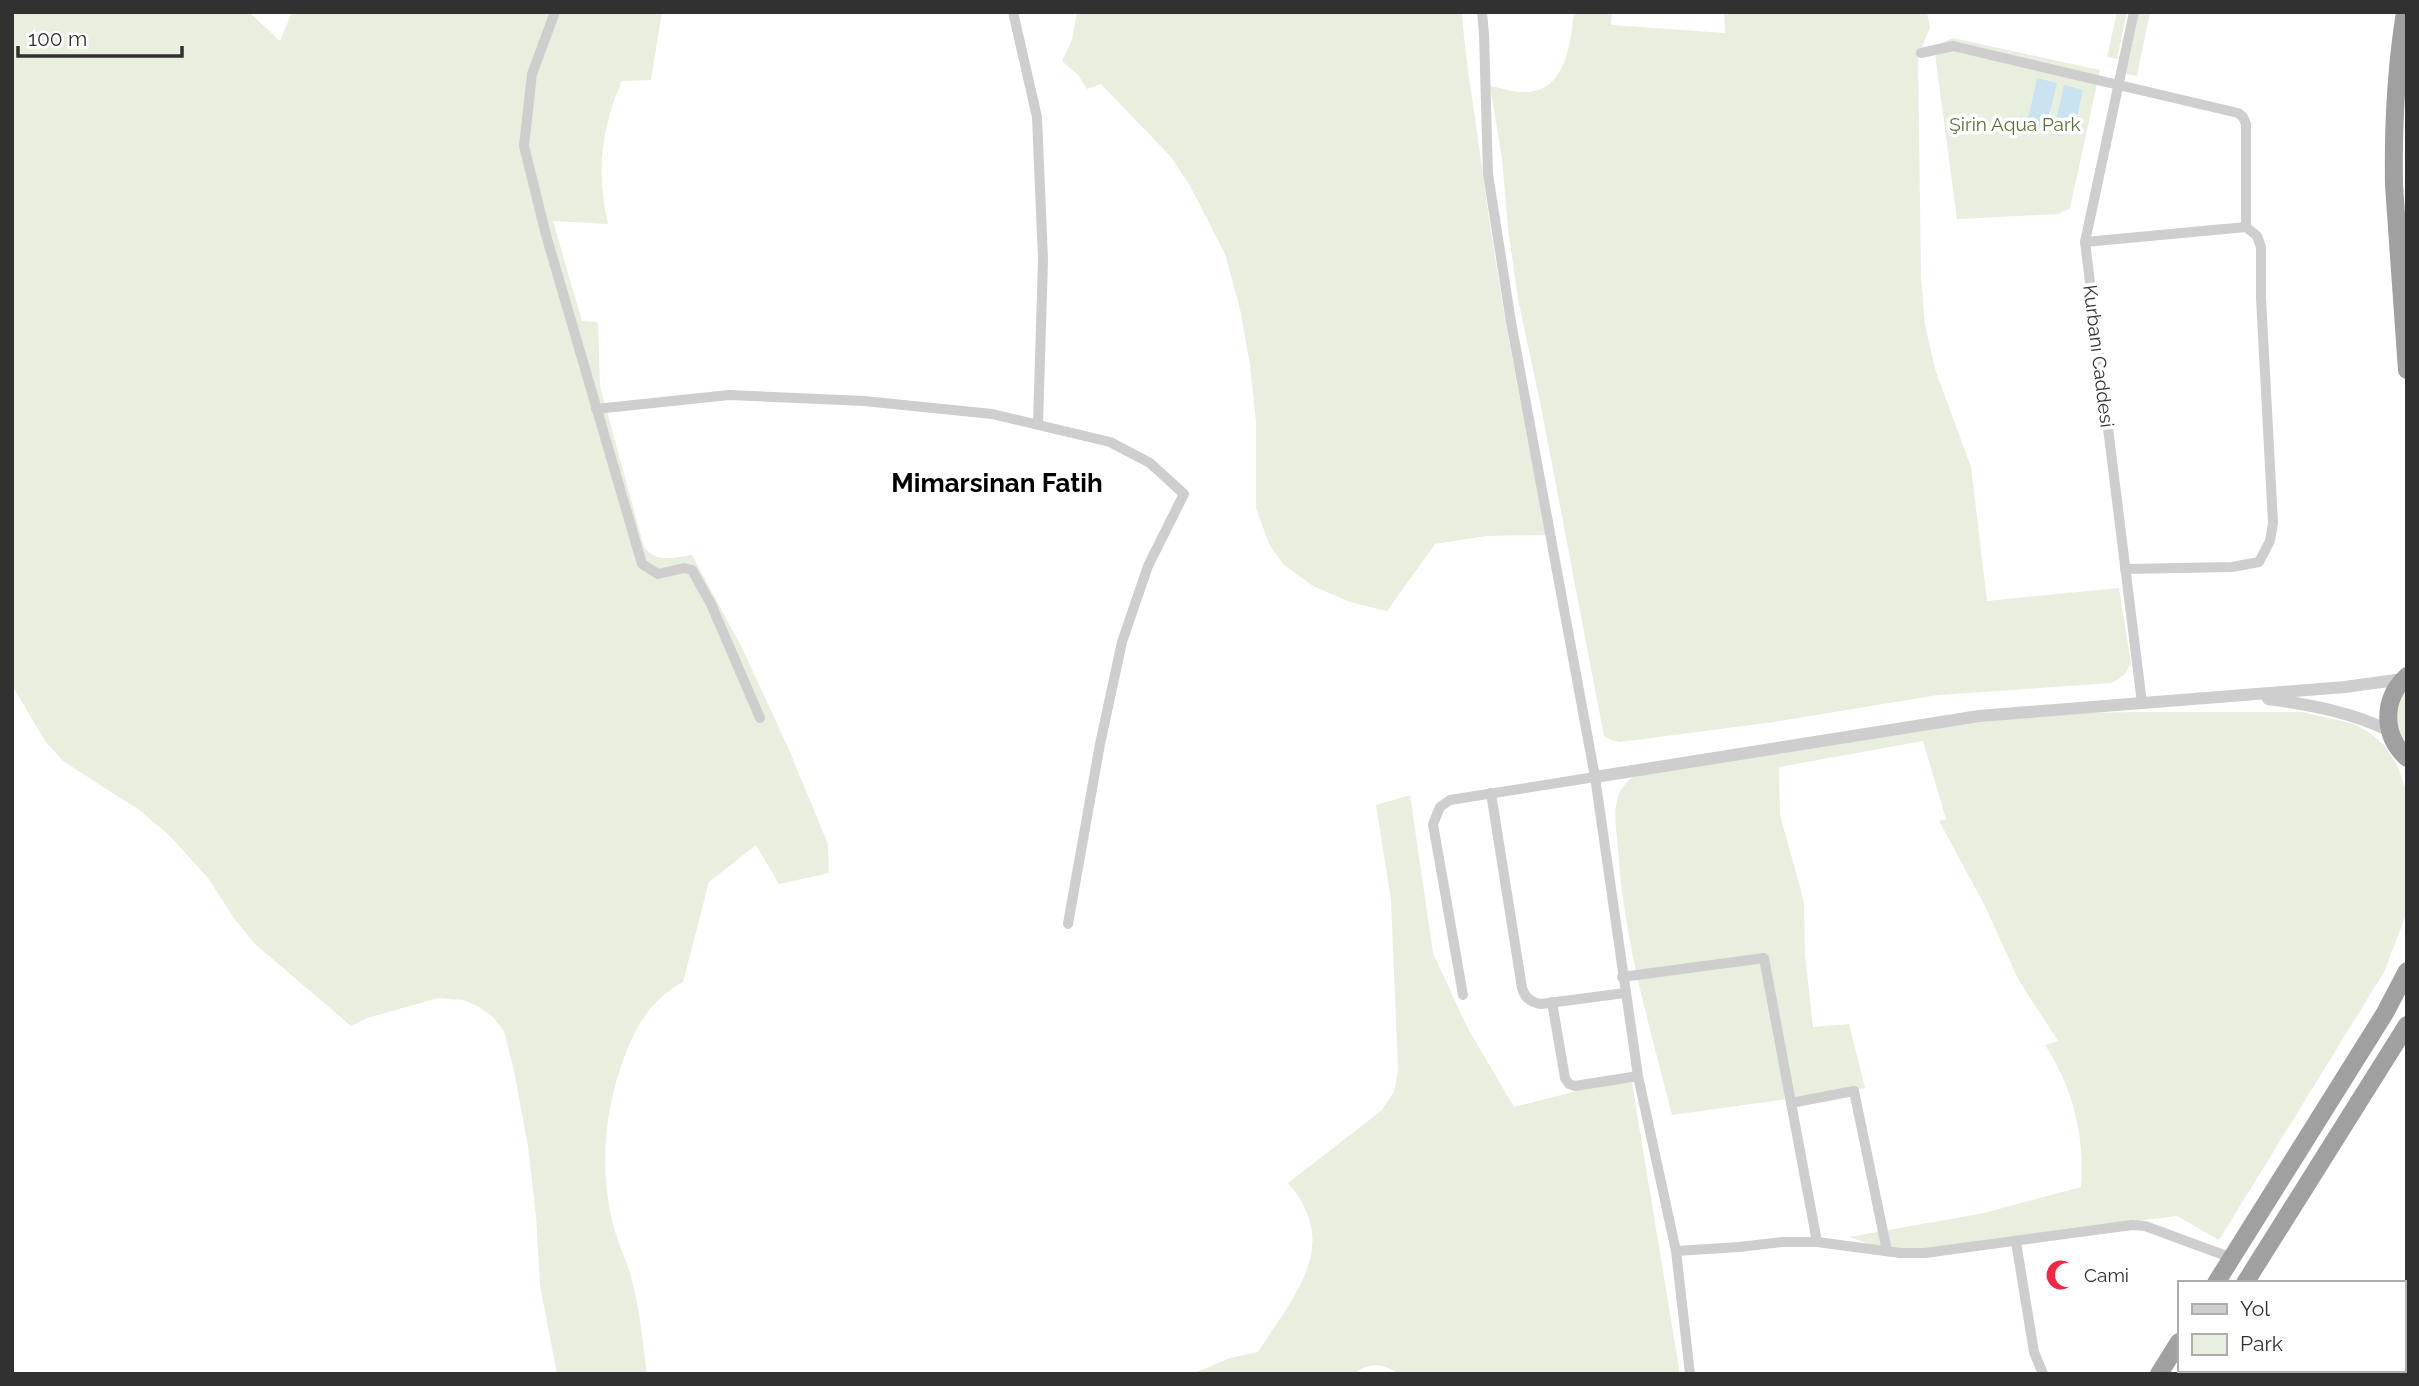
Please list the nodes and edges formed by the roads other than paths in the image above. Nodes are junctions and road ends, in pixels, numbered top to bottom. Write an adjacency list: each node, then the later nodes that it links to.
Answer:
1 (555, 12): 11 (street)
2 (1013, 12): 12 (street)
3 (1482, 12): 20 (street)
4 (2134, 12): 7 (street, Kurbanı Caddesi)
5 (2406, 12): 10 (highway)
6 (1921, 53): 7 (street)
7 (2119, 86): 8 (street); 9 (street, Kurbanı Caddesi)
8 (2246, 227): 9 (street); 13 (street)
9 (2085, 242): 13 (street, Kurbanı Caddesi)
10 (2407, 370)
11 (596, 409): 12 (street); 17 (street)
12 (1038, 424): 22 (street)
13 (2126, 569): 16 (street, Kurbanı Caddesi)
14 (2405, 678): 15 (street); 18 (highway)
15 (2247, 695): 16 (street); 18 (street)
16 (2142, 704): 20 (street)
17 (760, 718)
18 (2390, 731): 19 (highway)
19 (2404, 756)
20 (1594, 777): 21 (street); 24 (street)
21 (1491, 793): 26 (street); 27 (street)
22 (1068, 925)
23 (2407, 971): 35 (highway)
24 (1622, 977): 25 (street); 30 (street)
25 (1625, 993): 27 (street); 29 (street)
26 (1463, 995)
27 (1552, 1002): 29 (street)
28 (2407, 1025): 37 (highway)
29 (1638, 1076): 33 (street)
30 (1791, 1103): 31 (street); 34 (street)
31 (1817, 1242): 33 (street); 34 (street)
32 (2016, 1242): 34 (street); 35 (street); 40 (street)
33 (1676, 1251): 39 (street)
34 (1887, 1251)
35 (2232, 1258): 36 (highway)
36 (2217, 1281)
37 (2246, 1281)
38 (2178, 1344): 41 (highway)
39 (1690, 1374)
40 (2043, 1374)
41 (2159, 1374)

